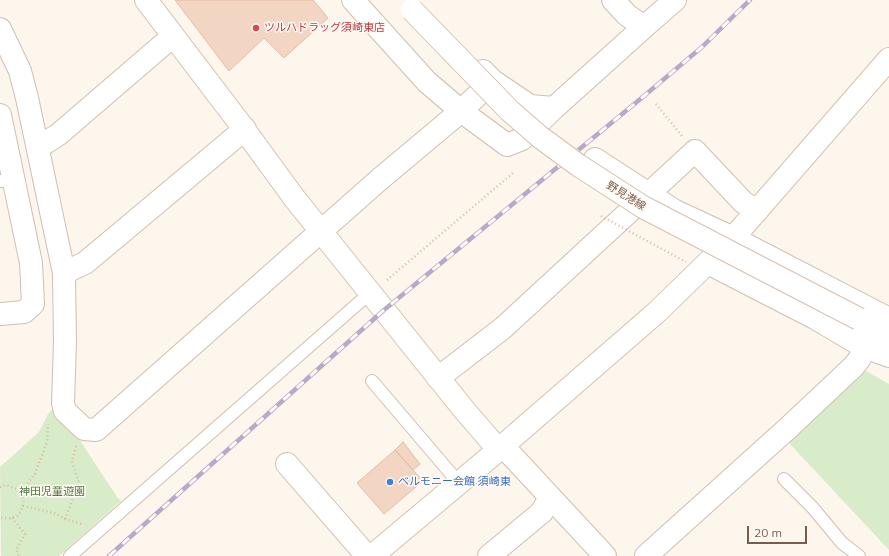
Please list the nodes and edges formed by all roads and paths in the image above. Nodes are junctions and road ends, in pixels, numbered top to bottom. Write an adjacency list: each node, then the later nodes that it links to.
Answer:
1 (146, 0): 8 (street)
2 (353, 0): 13 (street)
3 (613, 0): 6 (street)
4 (675, 0): 6 (street)
5 (411, 3): 10 (street); 31 (street, 野見港線, bridge)
6 (644, 27): 12 (street)
7 (0, 29): 16 (street)
8 (173, 36): 15 (street); 16 (street)
9 (889, 59): 22 (street)
10 (493, 81): 12 (street); 13 (street)
11 (656, 104): 17 (path)
12 (554, 108): 13 (street)
13 (461, 111): 24 (street)
14 (0, 115): 20 (street)
15 (245, 129): 24 (street); 27 (street)
16 (39, 147): 27 (street)
17 (695, 150): 21 (street); 22 (street)
18 (595, 159): 21 (street)
19 (513, 173): 28 (path)
20 (7, 181): 29 (street)
21 (648, 195): 25 (street); 34 (street)
22 (757, 211): 25 (street)
23 (601, 216): 26 (path, bridge)
24 (322, 231): 27 (street); 28 (street)
25 (733, 238): 26 (street); 30 (street)
26 (697, 262): 32 (street); 38 (street)
27 (64, 273)
28 (376, 289): 34 (street); 51 (lane)
29 (0, 314)
30 (889, 319)
31 (889, 337)
32 (864, 347): 33 (street); 56 (street)
33 (889, 356)
34 (438, 378): 38 (street)
35 (372, 381): 41 (lane)
36 (48, 421): 43 (path)
37 (78, 445): 48 (path)
38 (500, 447): 41 (street); 44 (street)
39 (287, 464): 52 (street)
40 (784, 479): 57 (lane)
41 (459, 483): 53 (street)
42 (0, 487): 43 (path)
43 (20, 493): 45 (path)
44 (550, 498): 54 (street); 55 (street)
45 (23, 506): 47 (path); 48 (path)
46 (0, 518): 47 (path)
47 (12, 518): 50 (path)
48 (65, 519): 49 (path)
49 (84, 524)
50 (19, 556)
51 (70, 556)
52 (367, 556)
53 (372, 556)
54 (489, 556)
55 (605, 556)
56 (646, 556)
57 (859, 556)

